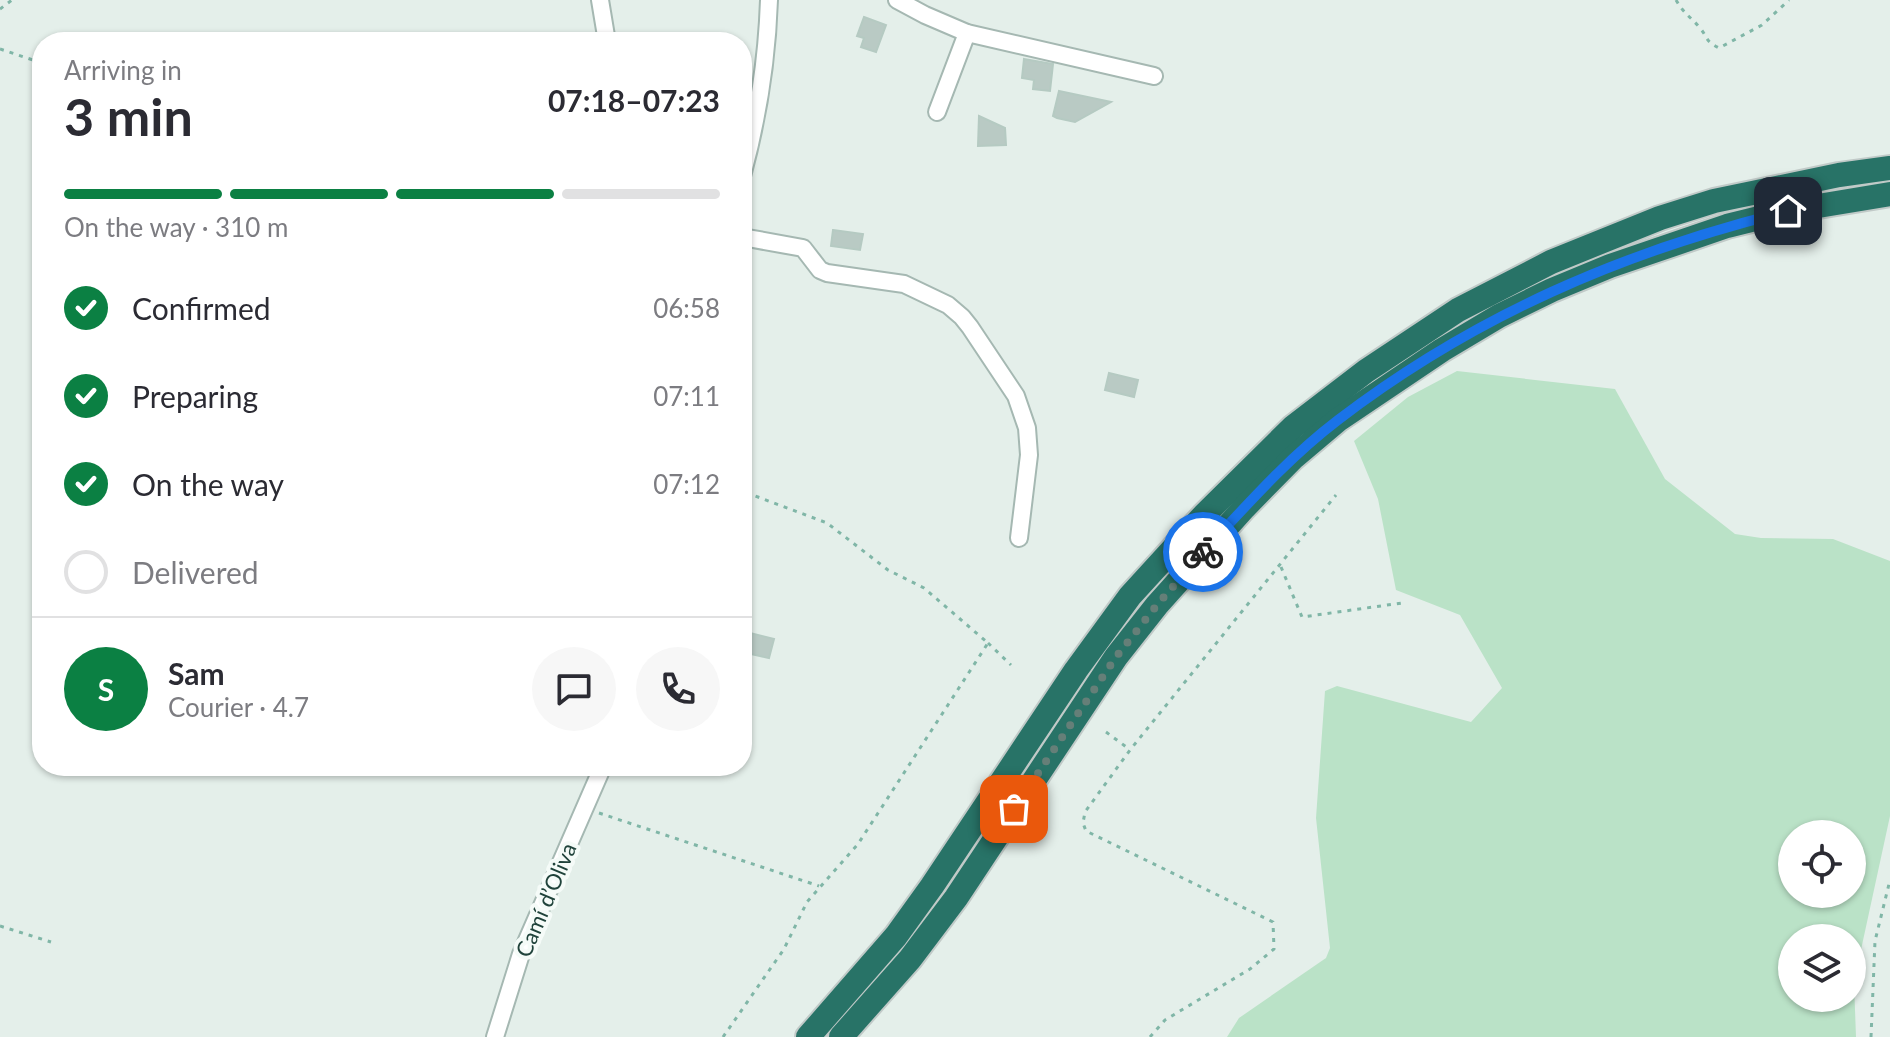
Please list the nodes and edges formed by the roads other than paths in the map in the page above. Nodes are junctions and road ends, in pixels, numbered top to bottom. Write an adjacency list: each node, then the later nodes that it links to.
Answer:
1 (600, 0): 4 (street)
2 (769, 0): 8 (street)
3 (897, 0): 5 (street)
4 (605, 32)
5 (967, 33): 6 (street); 7 (street)
6 (1154, 76)
7 (937, 112)
8 (752, 138)
9 (1890, 168): 15 (highway)
10 (1890, 194): 16 (highway)
11 (752, 239): 12 (street)
12 (1019, 538)
13 (599, 776): 14 (street, Camí d’Oliva)
14 (495, 1037)
15 (808, 1037)
16 (841, 1037)

